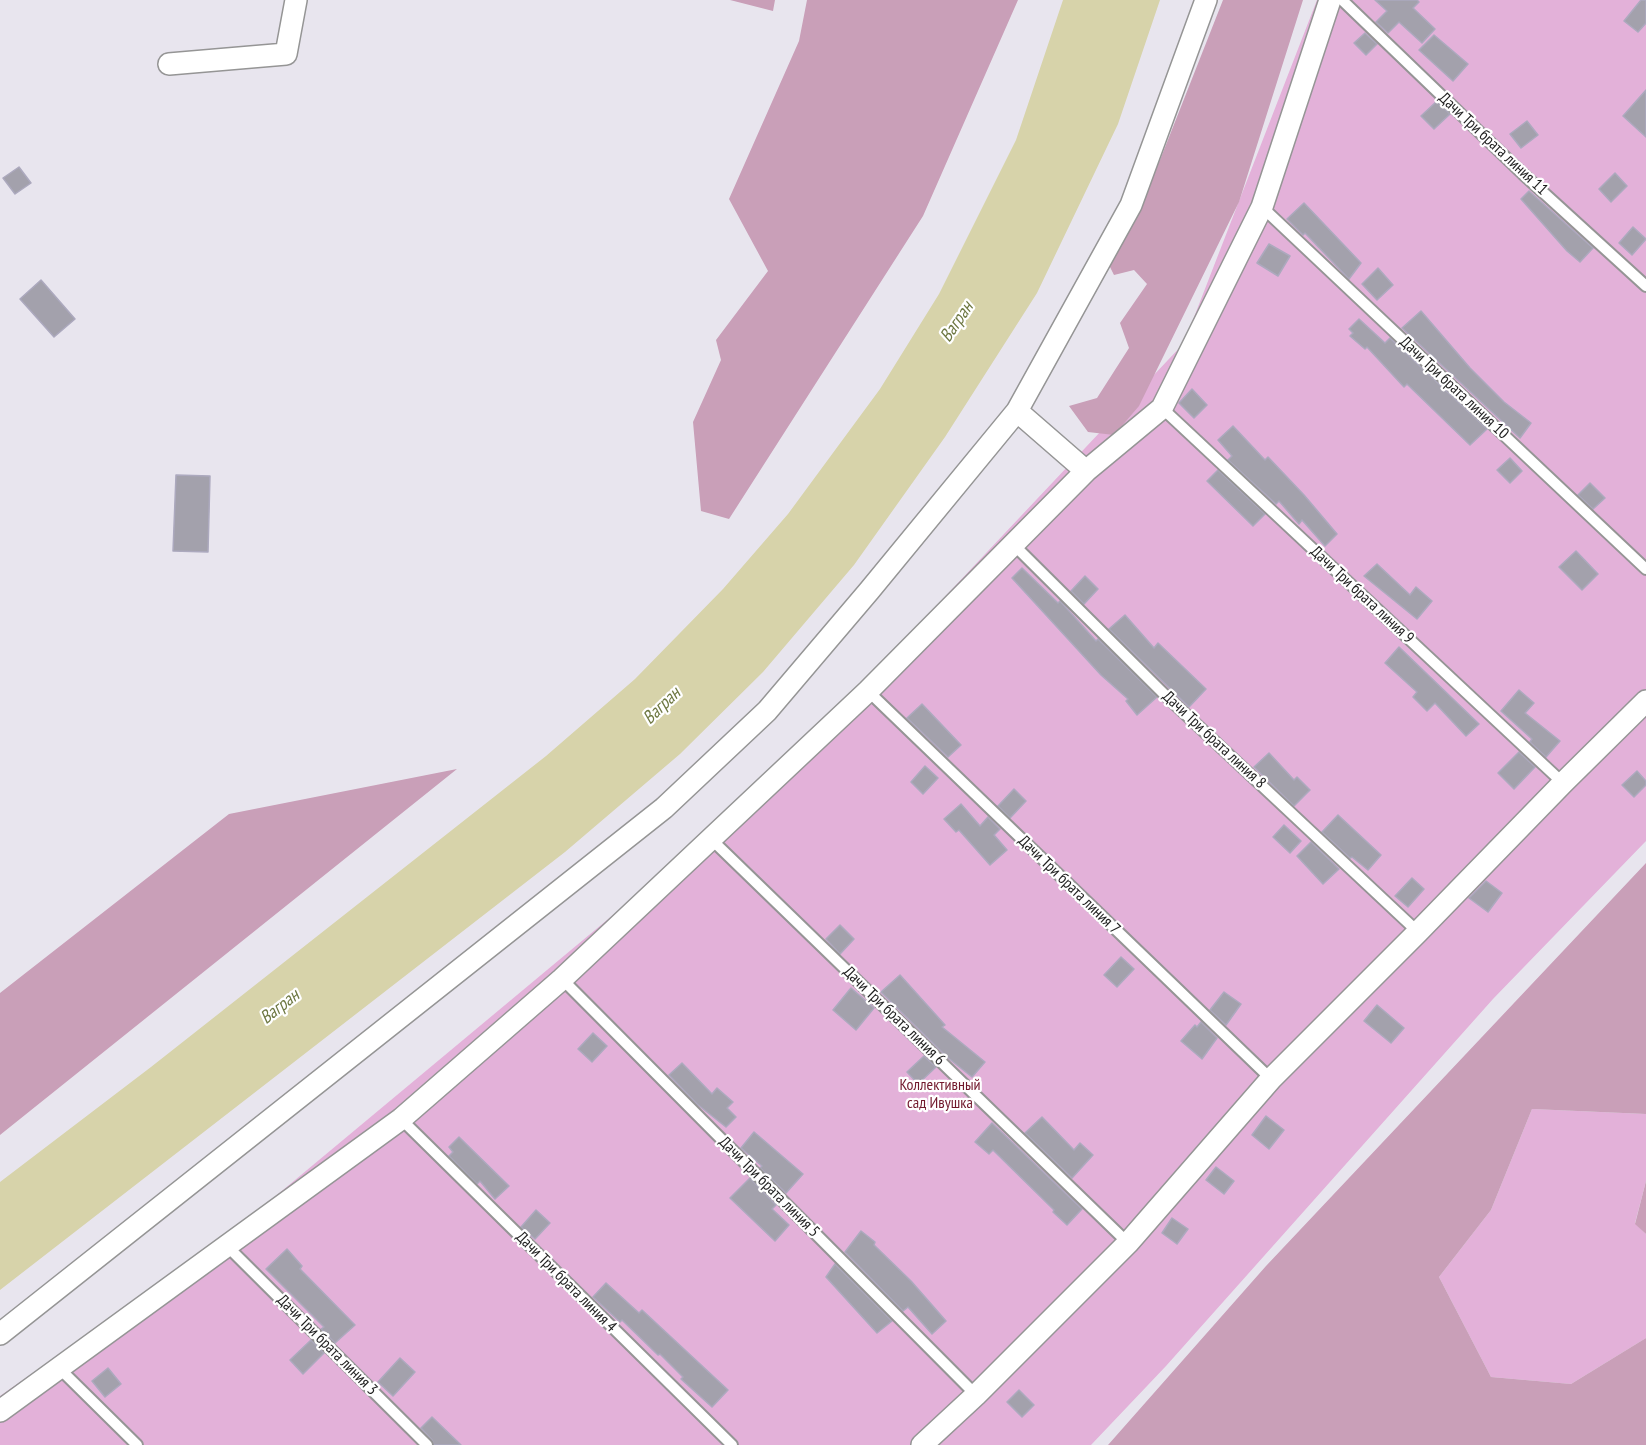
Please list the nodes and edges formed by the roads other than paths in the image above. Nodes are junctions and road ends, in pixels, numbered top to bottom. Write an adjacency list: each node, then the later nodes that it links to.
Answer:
1 (296, 0): 5 (street)
2 (1206, 0): 9 (street)
3 (1330, 0): 6 (street)
4 (1342, 0): 7 (lane, Дачи Три брата линия 11)
5 (169, 64)
6 (1262, 207): 8 (street); 12 (lane, Дачи Три брата линия 10)
7 (1646, 286)
8 (1162, 408): 10 (street); 15 (lane, Дачи Три брата линия 9)
9 (1017, 411): 10 (street); 23 (street)
10 (1086, 471): 11 (street)
11 (1013, 544): 13 (street); 17 (lane, Дачи Три брата линия 8)
12 (1646, 569)
13 (868, 691): 16 (street); 19 (lane, Дачи Три брата линия 7)
14 (1646, 701): 15 (street)
15 (1563, 783): 17 (street)
16 (711, 839): 18 (street); 21 (lane, Дачи Три брата линия 6)
17 (1418, 932): 19 (street)
18 (562, 979): 20 (street); 25 (lane, Дачи Три брата линия 5)
19 (1271, 1079): 21 (street)
20 (401, 1119): 22 (street); 29 (lane, Дачи Три брата линия 4)
21 (1128, 1243): 25 (street)
22 (227, 1246): 24 (street); 28 (lane, Дачи Три брата линия 3)
23 (0, 1334)
24 (60, 1369): 26 (street); 27 (lane)
25 (976, 1395): 30 (street)
26 (0, 1411)
27 (137, 1445)
28 (426, 1445)
29 (732, 1445)
30 (922, 1445)

